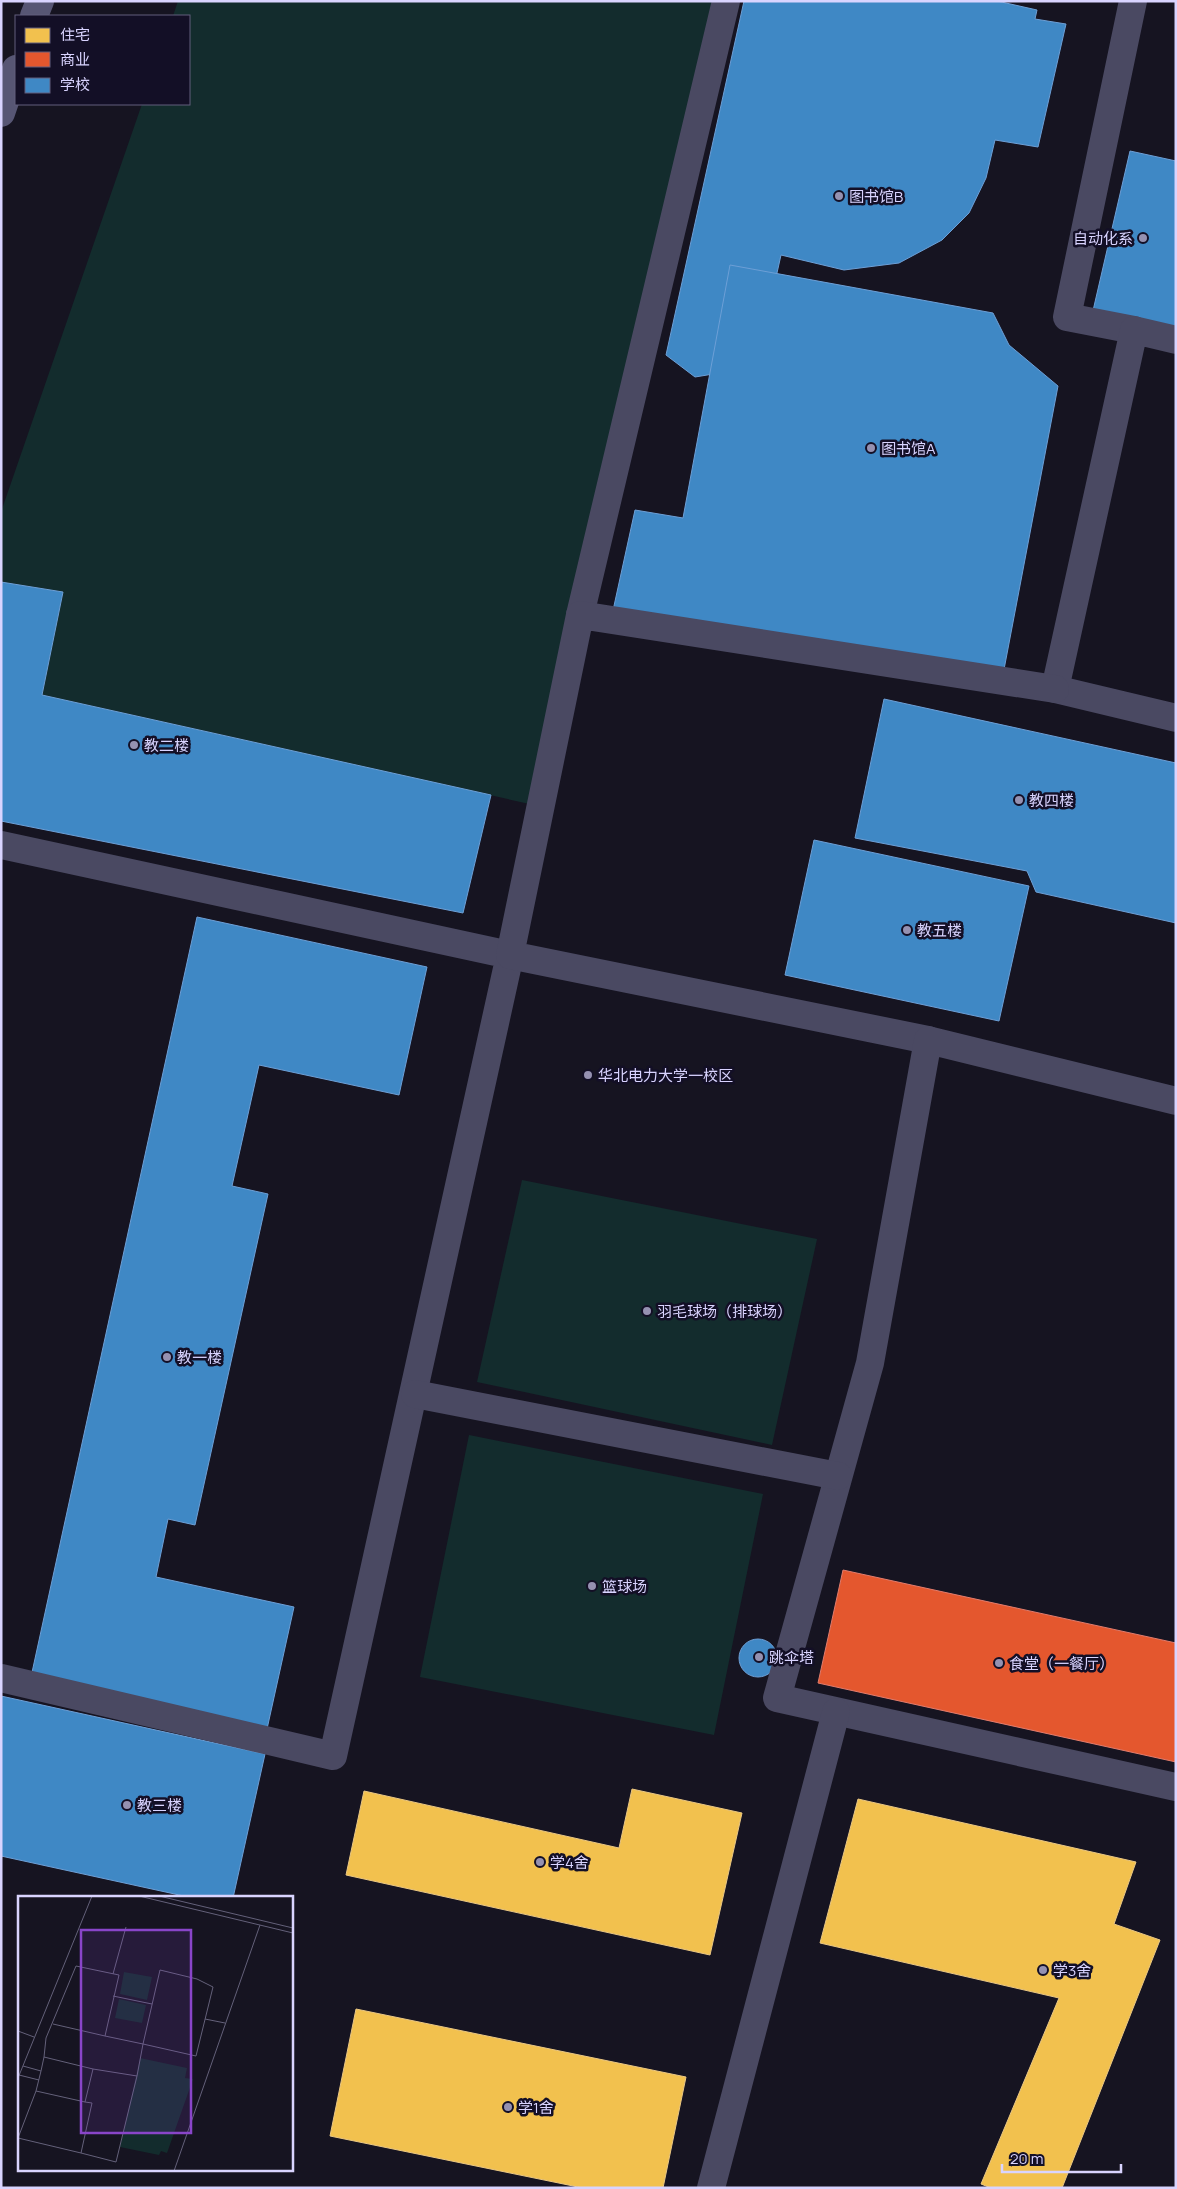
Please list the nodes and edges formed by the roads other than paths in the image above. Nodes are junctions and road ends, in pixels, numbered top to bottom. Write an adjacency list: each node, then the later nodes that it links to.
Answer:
1 (40, 1): 4 (street)
2 (726, 1): 9 (street)
3 (1133, 1): 7 (street)
4 (34, 15)
5 (15, 72): 6 (street)
6 (1, 113)
7 (1134, 330): 8 (street); 10 (street)
8 (1176, 340)
9 (580, 615): 10 (street); 13 (street)
10 (1054, 689): 11 (street)
11 (1176, 718)
12 (1, 845): 13 (street)
13 (510, 955): 14 (street); 16 (street)
14 (928, 1040): 15 (street); 17 (street)
15 (1176, 1101)
16 (415, 1394): 17 (street); 18 (street)
17 (838, 1476): 19 (street)
18 (1, 1678)
19 (836, 1712): 20 (street); 21 (street)
20 (1176, 1787)
21 (711, 2188)

